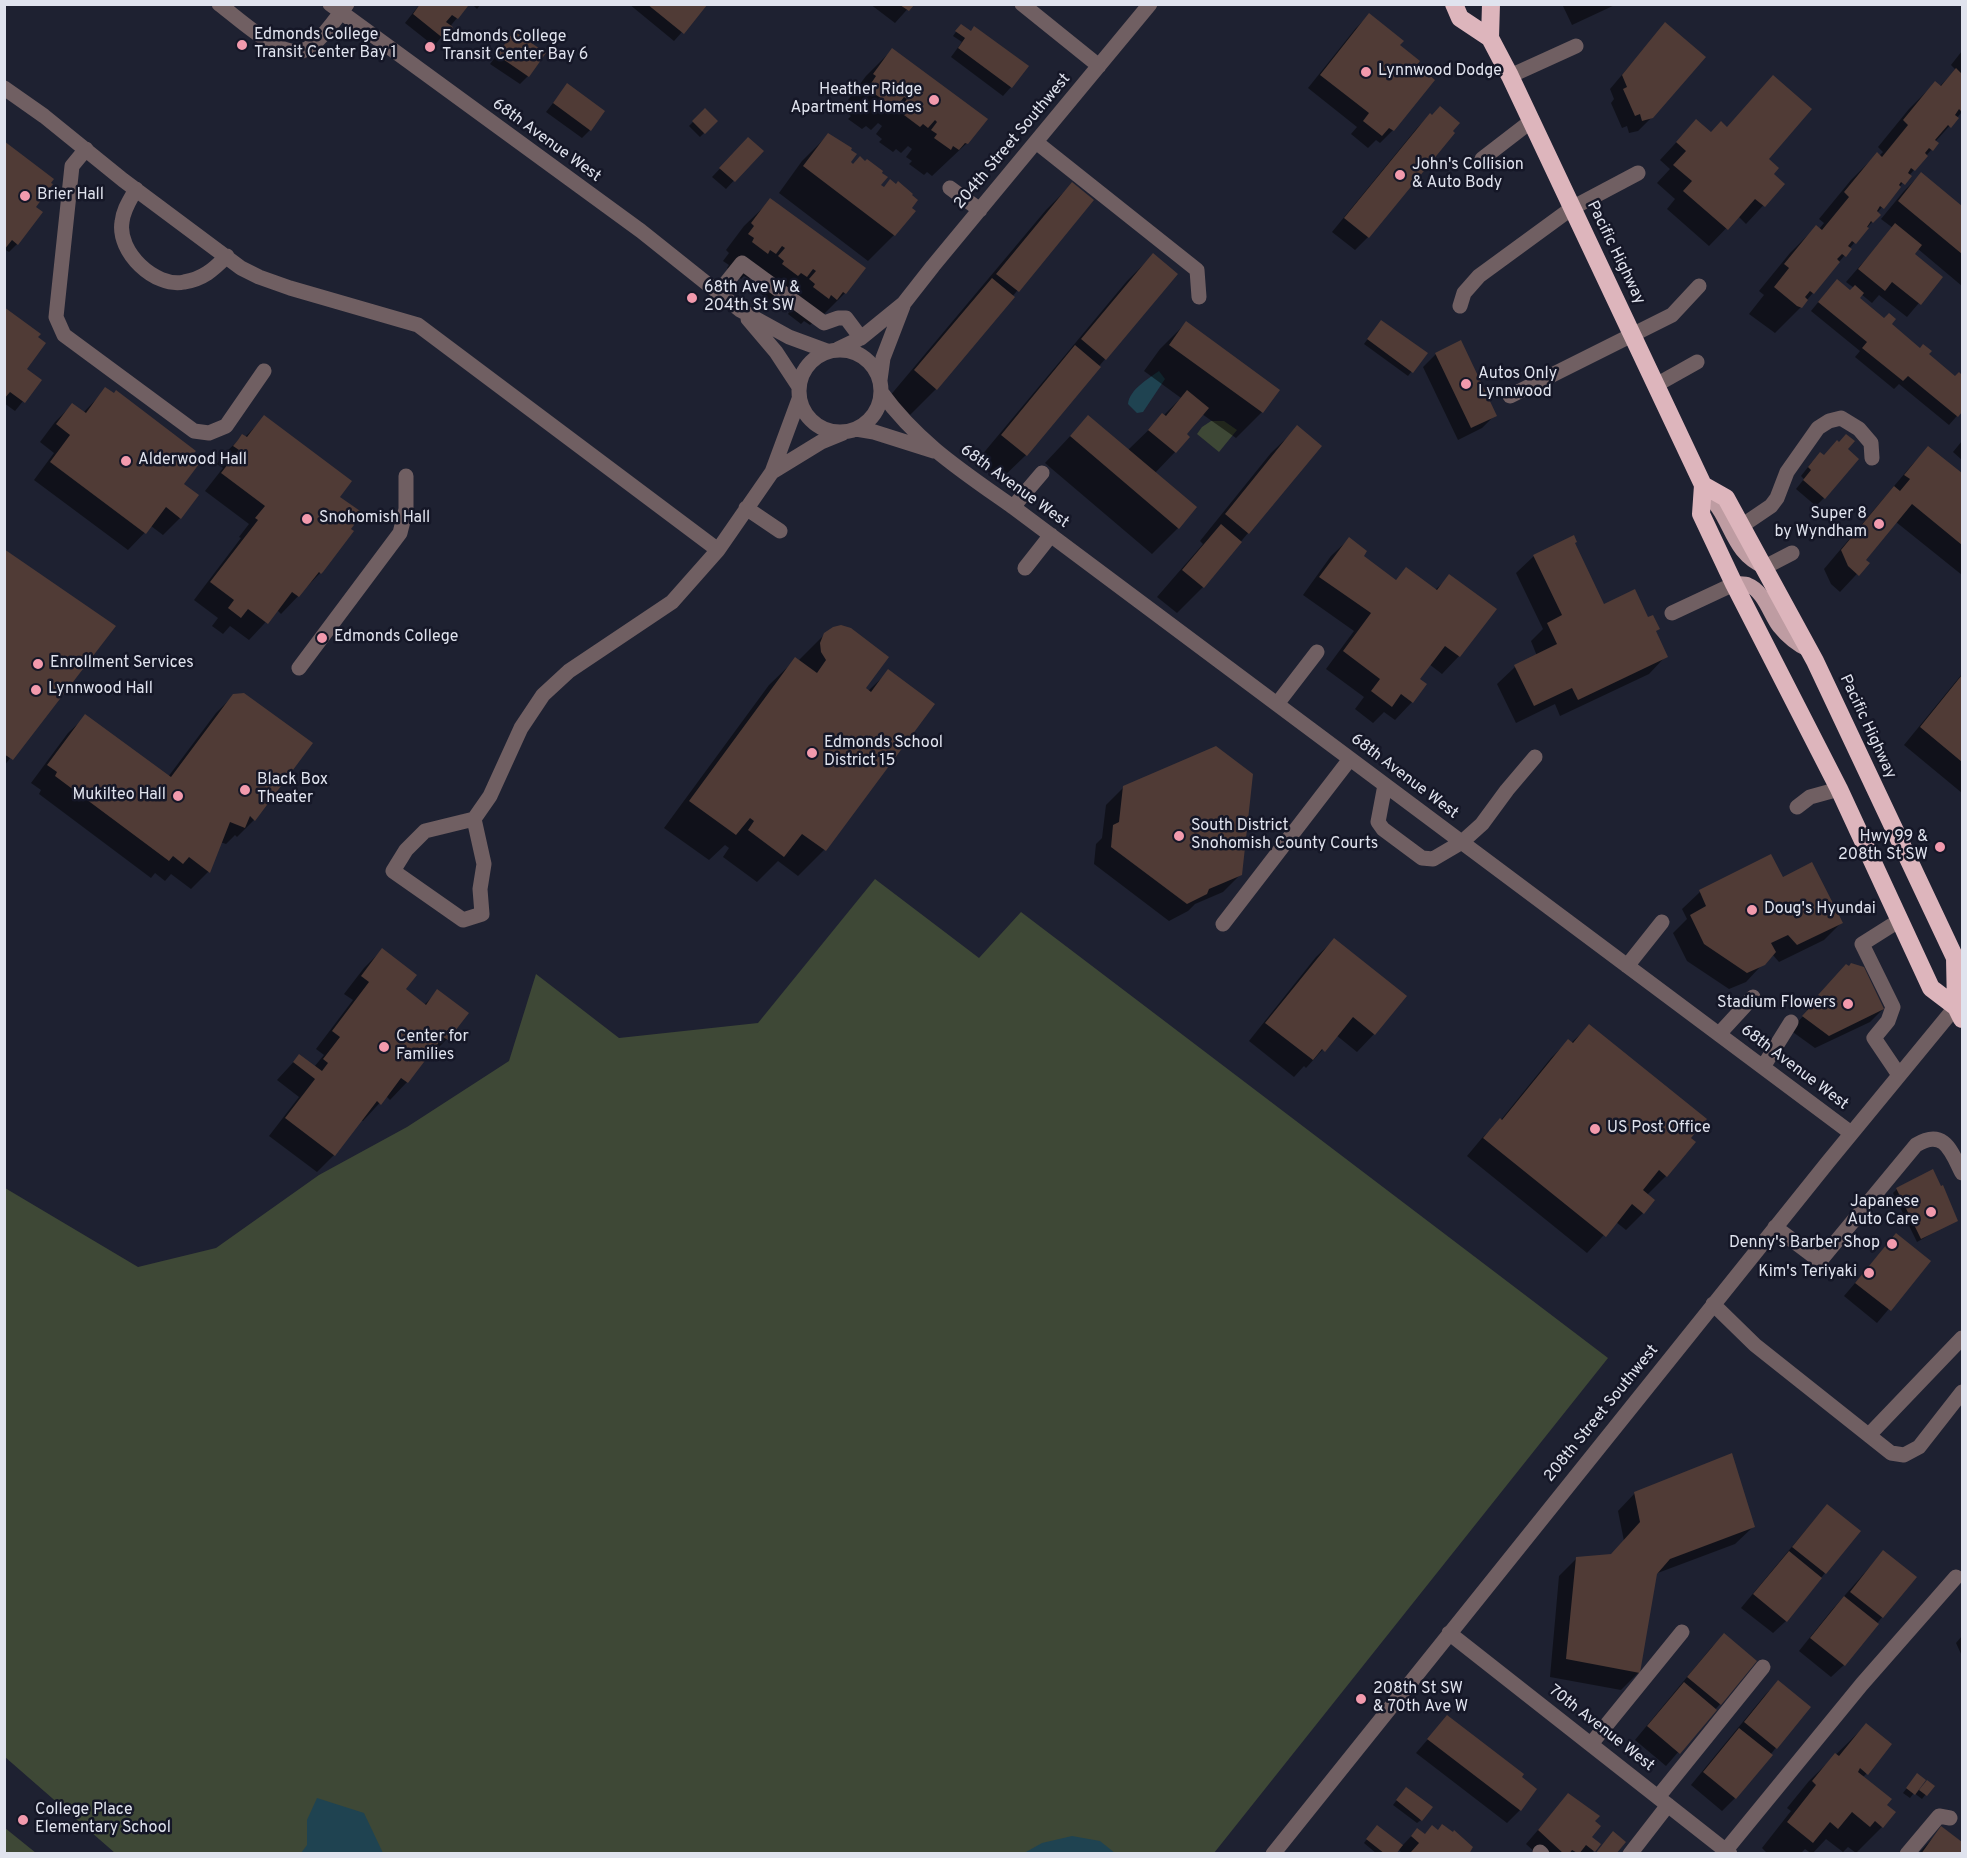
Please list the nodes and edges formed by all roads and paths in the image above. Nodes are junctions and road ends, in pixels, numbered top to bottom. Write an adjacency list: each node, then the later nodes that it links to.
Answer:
1 (219, 4): 6 (street)
2 (1022, 4): 9 (street)
3 (1150, 4): 9 (street, 204th Street Southwest)
4 (1454, 4): 7 (highway, Pacific Highway)
5 (1491, 4): 7 (highway, Pacific Highway)
6 (339, 7): 23 (street, 68th Avenue West)
7 (1490, 38): 10 (highway, Pacific Highway)
8 (1576, 46): 10 (street)
9 (1099, 66): 13 (street, 204th Street Southwest)
10 (1510, 76): 12 (highway, Pacific Highway)
11 (4, 88): 14 (street)
12 (1530, 122): 15 (street); 19 (highway, Pacific Highway)
13 (1036, 142): 20 (street, 204th Street Southwest); 24 (street)
14 (86, 149): 18 (street); 32 (street)
15 (1482, 159)
16 (1638, 173): 19 (street)
17 (950, 188): 20 (street)
18 (136, 189): 21 (street); 21 (street)
19 (1572, 208): 26 (street); 28 (highway, Pacific Highway)
20 (980, 210): 25 (street, 204th Street Southwest)
21 (226, 256): 49 (street)
22 (1699, 286): 28 (street)
23 (718, 293): 27 (street, 68th Avenue West); 29 (street)
24 (1199, 297)
25 (904, 303): 29 (street, 204th Street Southwest); 34 (street, 204th Street Southwest)
26 (1460, 306)
27 (740, 310): 30 (street, 68th Avenue West); 35 (street, 68th Avenue West)
28 (1632, 335): 33 (highway, Pacific Highway); 36 (street)
29 (861, 338): 30 (street, 204th Street Southwest)
30 (832, 350): 34 (street); 35 (street)
31 (1697, 362): 33 (street)
32 (264, 371)
33 (1656, 385): 43 (highway, Pacific Highway)
34 (880, 386): 37 (street); 38 (street, 68th Avenue West)
35 (799, 393): 37 (street); 40 (street)
36 (1510, 396)
37 (850, 430): 38 (street, 68th Avenue West); 40 (street)
38 (935, 452): 44 (street, 68th Avenue West)
39 (1872, 458): 46 (street)
40 (772, 472): 45 (street)
41 (1042, 473): 44 (street)
42 (406, 476): 57 (street)
43 (1702, 488): 46 (highway, Pacific Highway); 52 (main road); 53 (highway, Pacific Highway)
44 (1013, 507): 48 (street, 68th Avenue West)
45 (746, 508): 47 (street); 49 (street)
46 (1743, 525): 52 (highway, Pacific Highway)
47 (780, 531)
48 (1051, 535): 51 (street); 58 (street, 68th Avenue West)
49 (717, 550): 64 (street)
50 (1792, 554): 52 (street)
51 (1025, 567)
52 (1765, 567): 55 (highway, Pacific Highway)
53 (1734, 584): 54 (street); 55 (main road); 62 (highway, Pacific Highway)
54 (1672, 613)
55 (1809, 650): 71 (highway, Pacific Highway)
56 (1317, 652): 58 (street)
57 (298, 668)
58 (1278, 704): 60 (street, 68th Avenue West)
59 (1535, 757): 65 (street)
60 (1350, 759): 61 (street, 68th Avenue West); 68 (street)
61 (1385, 785): 65 (street, 68th Avenue West); 65 (street)
62 (1839, 789): 63 (street); 66 (highway, Pacific Highway)
63 (1797, 807)
64 (474, 819): 64 (street)
65 (1462, 842): 69 (street, 68th Avenue West)
66 (1899, 920): 71 (highway, Pacific Highway); 75 (street)
67 (1662, 922): 69 (street)
68 (1223, 924)
69 (1627, 966): 73 (street, 68th Avenue West)
70 (1753, 997): 73 (street)
71 (1960, 1008): 75 (street, 208th Street Southwest)
72 (1791, 1022): 74 (street)
73 (1719, 1034): 74 (street, 68th Avenue West)
74 (1763, 1067): 76 (street, 68th Avenue West)
75 (1899, 1075): 76 (street, 208th Street Southwest)
76 (1851, 1133): 78 (street, 208th Street Southwest)
77 (1962, 1173): 78 (street)
78 (1775, 1227): 79 (street, 208th Street Southwest)
79 (1713, 1304): 82 (street); 85 (street, 208th Street Southwest)
80 (1962, 1338): 82 (street)
81 (1962, 1392): 82 (street)
82 (1869, 1435)
83 (1956, 1577): 90 (street)
84 (1682, 1632): 87 (street)
85 (1449, 1633): 87 (street, 70th Avenue West); 91 (street, 208th Street Southwest)
86 (1763, 1667): 88 (street)
87 (1591, 1744): 88 (street, 70th Avenue West)
88 (1663, 1801): 90 (street, 70th Avenue West); 92 (street)
89 (1950, 1818): 93 (street)
90 (1728, 1852)
91 (1273, 1854)
92 (1630, 1854)
93 (1907, 1854)

